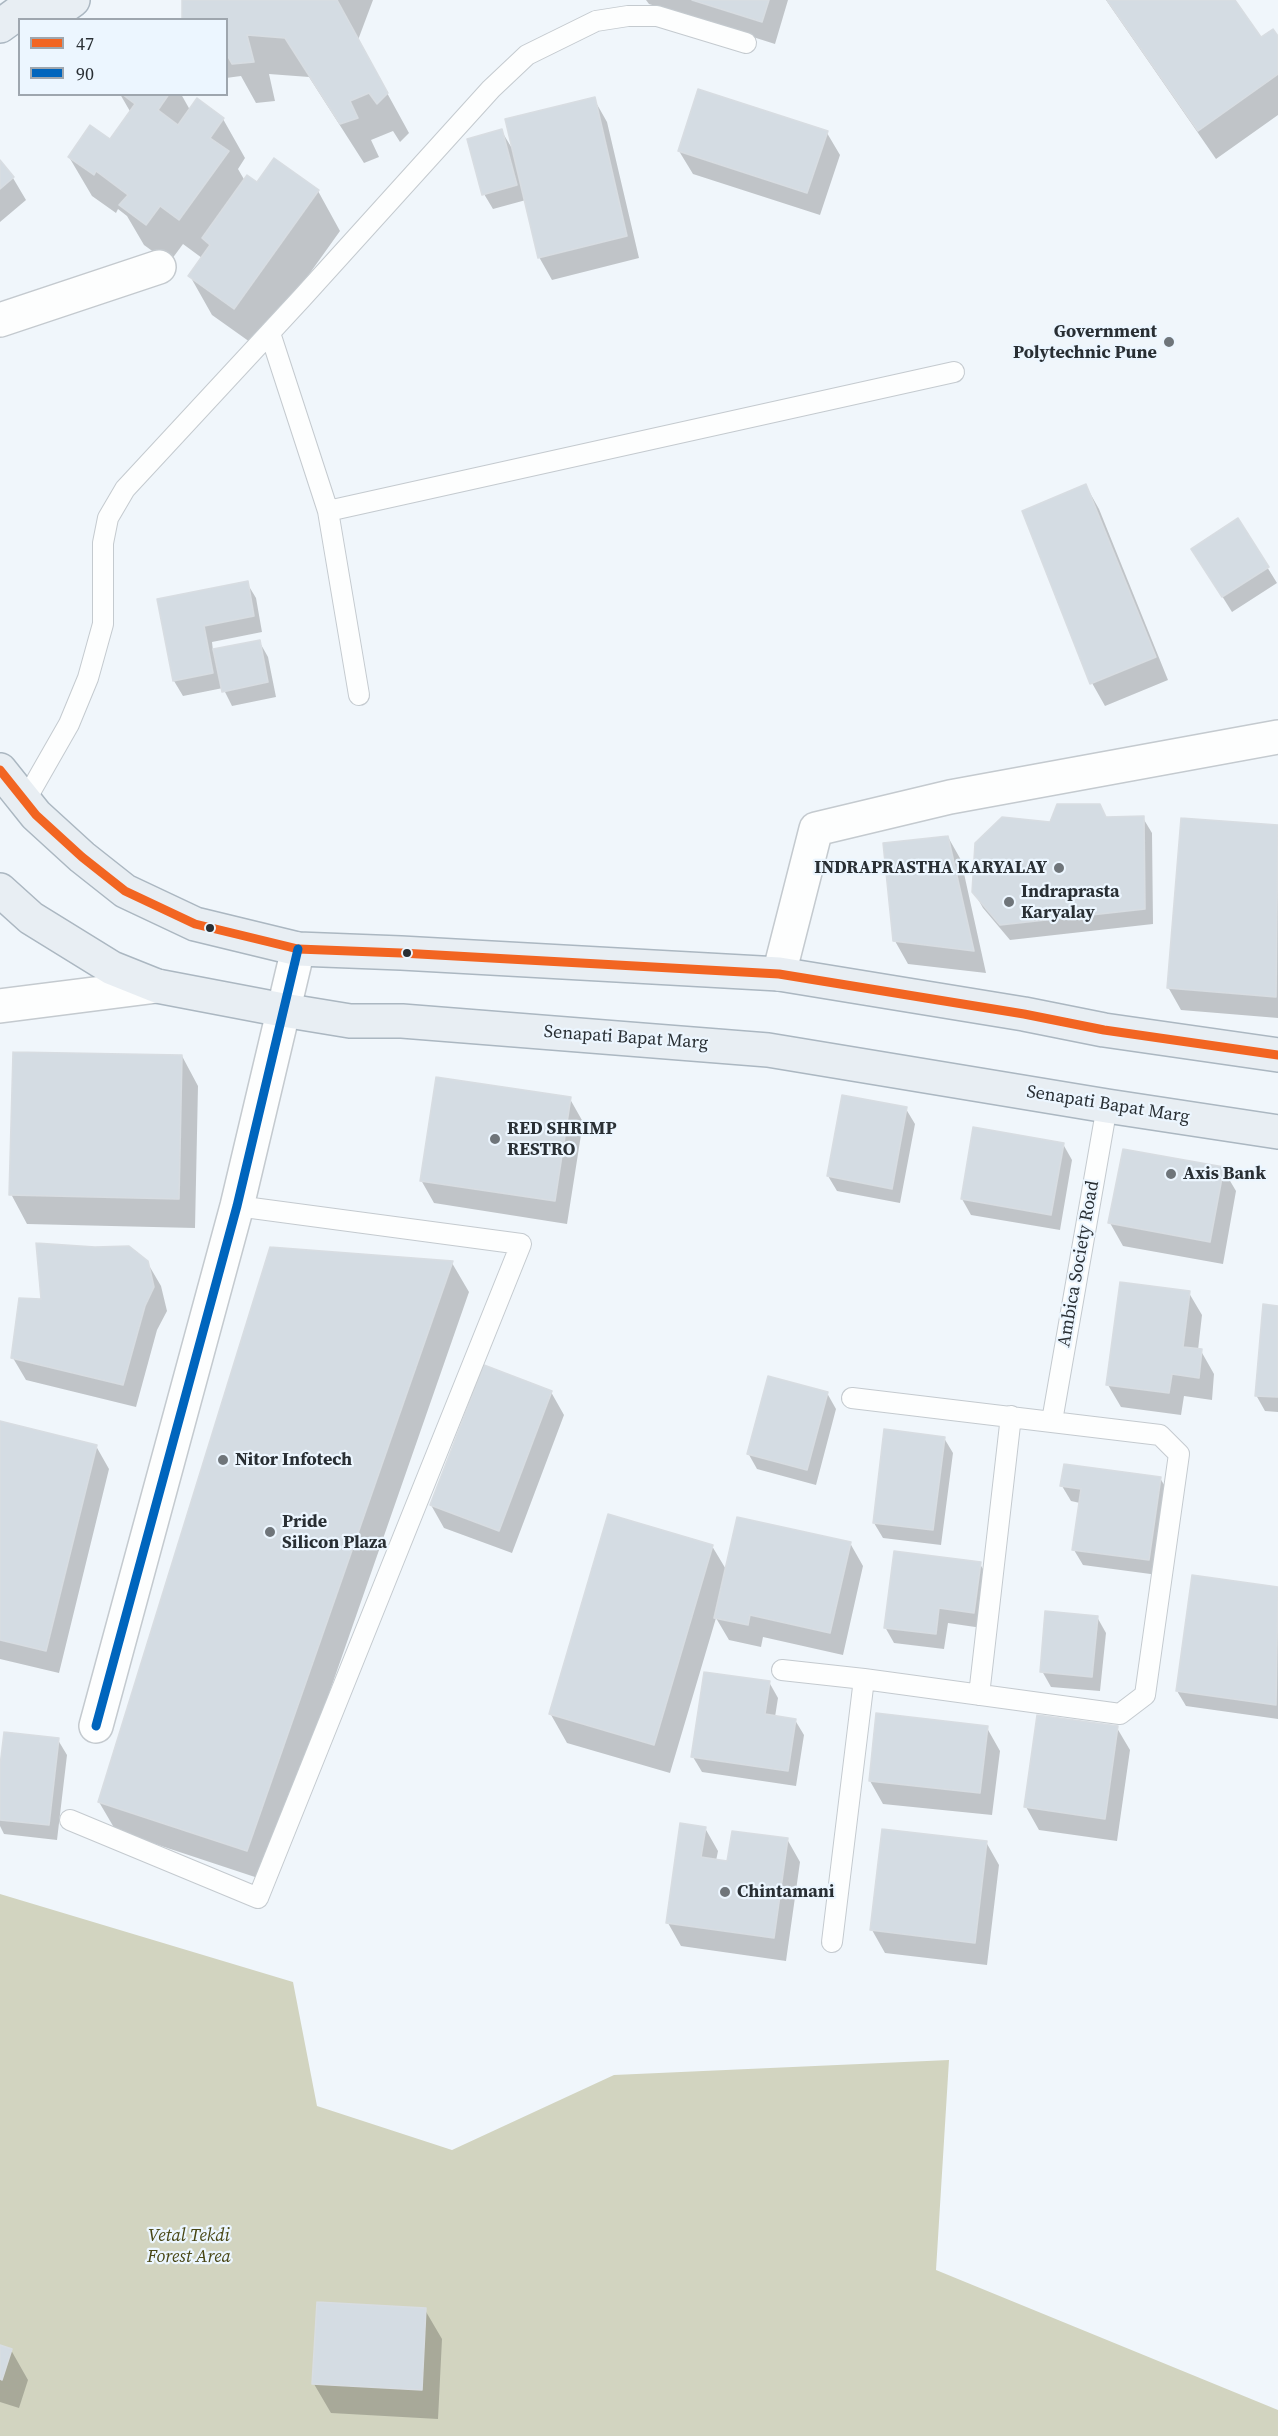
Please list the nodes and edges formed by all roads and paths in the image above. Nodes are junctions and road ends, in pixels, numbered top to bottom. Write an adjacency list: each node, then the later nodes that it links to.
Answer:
1 (36, 0): 4 (main road)
2 (73, 0): 3 (main road)
3 (48, 18)
4 (0, 26)
5 (18, 38): 7 (main road)
6 (746, 43): 10 (lane)
7 (0, 51)
8 (159, 267): 9 (street)
9 (0, 320)
10 (270, 333): 12 (lane); 16 (lane)
11 (954, 372): 12 (lane)
12 (328, 511): 13 (lane)
13 (359, 695)
14 (1278, 737): 19 (street)
15 (0, 770): 16 (main road)
16 (25, 801): 18 (main road)
17 (0, 890): 20 (main road, Senapati Bapat Marg)
18 (298, 949): 19 (main road); 22 (street)
19 (778, 974): 23 (main road)
20 (157, 986): 21 (street); 22 (main road, Senapati Bapat Marg)
21 (0, 1006)
22 (283, 1010): 24 (main road, Senapati Bapat Marg); 26 (street)
23 (1278, 1055)
24 (1107, 1106): 25 (main road, Senapati Bapat Marg); 29 (lane, Ambica Society Road)
25 (1278, 1132)
26 (237, 1206): 33 (street); 34 (lane)
27 (852, 1398): 28 (lane)
28 (1011, 1416): 29 (lane); 32 (lane)
29 (1052, 1421): 32 (lane)
30 (782, 1670): 31 (lane)
31 (864, 1679): 32 (lane); 35 (lane)
32 (979, 1695)
33 (96, 1726)
34 (70, 1820)
35 (832, 1942)

